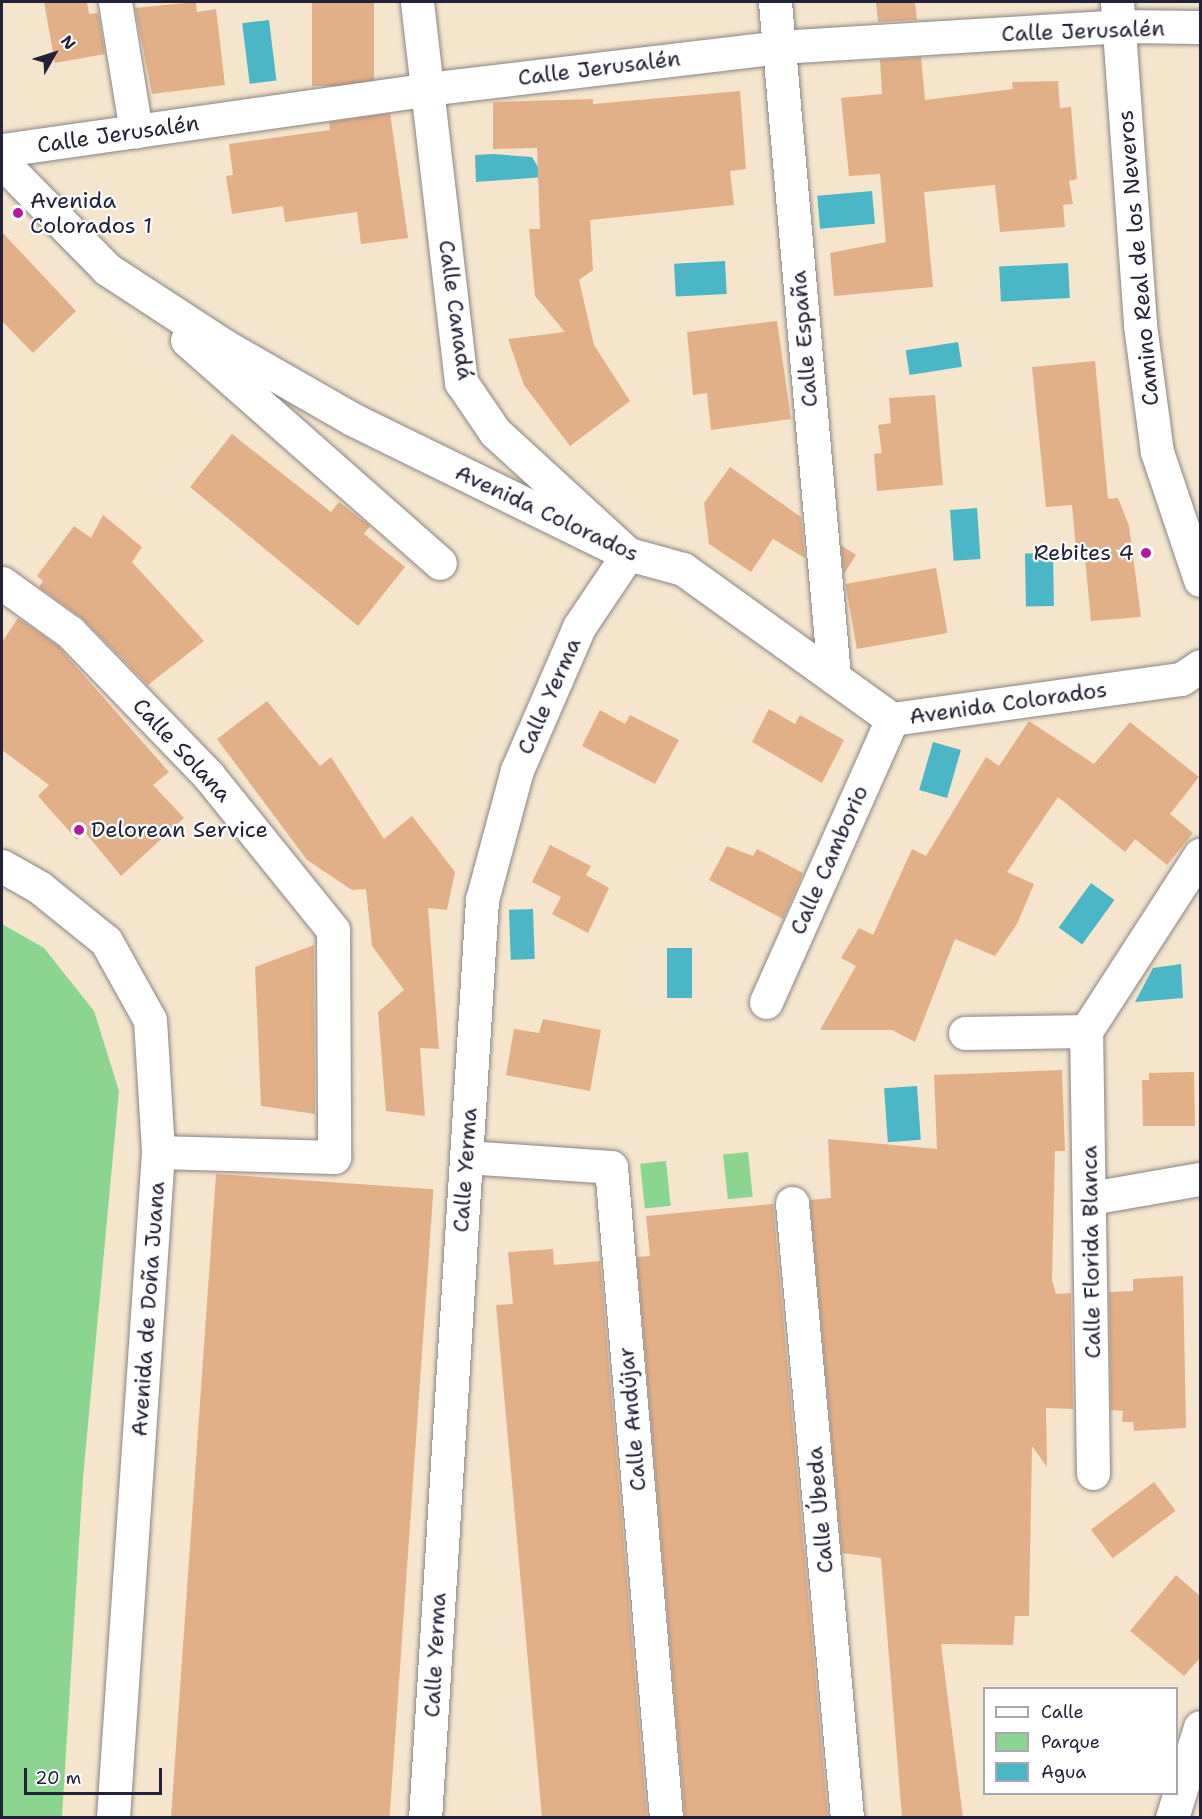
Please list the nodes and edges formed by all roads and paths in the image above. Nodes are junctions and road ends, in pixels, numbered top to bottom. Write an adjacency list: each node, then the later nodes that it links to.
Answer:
1 (115, 2): 8 (street)
2 (417, 2): 7 (street, Calle Canadá)
3 (775, 2): 6 (street, Calle España)
4 (1118, 14): 5 (street, Calle Jerusalén); 6 (street, Calle Jerusalén); 14 (street, Camino Real de los Neveros)
5 (1200, 27)
6 (779, 47): 7 (street, Calle Jerusalén); 17 (street, Calle España)
7 (428, 89): 8 (street, Calle Jerusalén); 12 (street, Calle Canadá)
8 (136, 131): 9 (street, Calle Jerusalén)
9 (2, 150)
10 (2, 162): 11 (street, Avenida Colorados)
11 (108, 269): 12 (street, Avenida Colorados); 13 (street, Avenida Colorados)
12 (628, 554): 17 (street, Avenida Colorados); 25 (street, Calle Yerma)
13 (440, 563)
14 (1200, 579)
15 (2, 583): 24 (street, Calle Solana)
16 (1200, 666): 18 (street, Avenida Colorados)
17 (834, 677): 18 (street, Avenida Colorados)
18 (892, 719): 21 (street, Calle Camborio)
19 (1200, 855): 22 (street)
20 (2, 866): 24 (street, Avenida de Doña Juana)
21 (765, 1002)
22 (1086, 1031): 23 (street); 27 (street, Calle Florida Blanca)
23 (965, 1033)
24 (158, 1152): 31 (street, Avenida de Doña Juana)
25 (466, 1157): 32 (street, Calle Yerma); 33 (street, Calle Andújar)
26 (1200, 1179): 27 (street)
27 (1091, 1198): 29 (street, Calle Florida Blanca)
28 (792, 1203): 34 (street, Calle Úbeda)
29 (1093, 1473)
30 (1200, 1727): 35 (street)
31 (113, 1818)
32 (425, 1818)
33 (666, 1818)
34 (847, 1818)
35 (1172, 1818)

